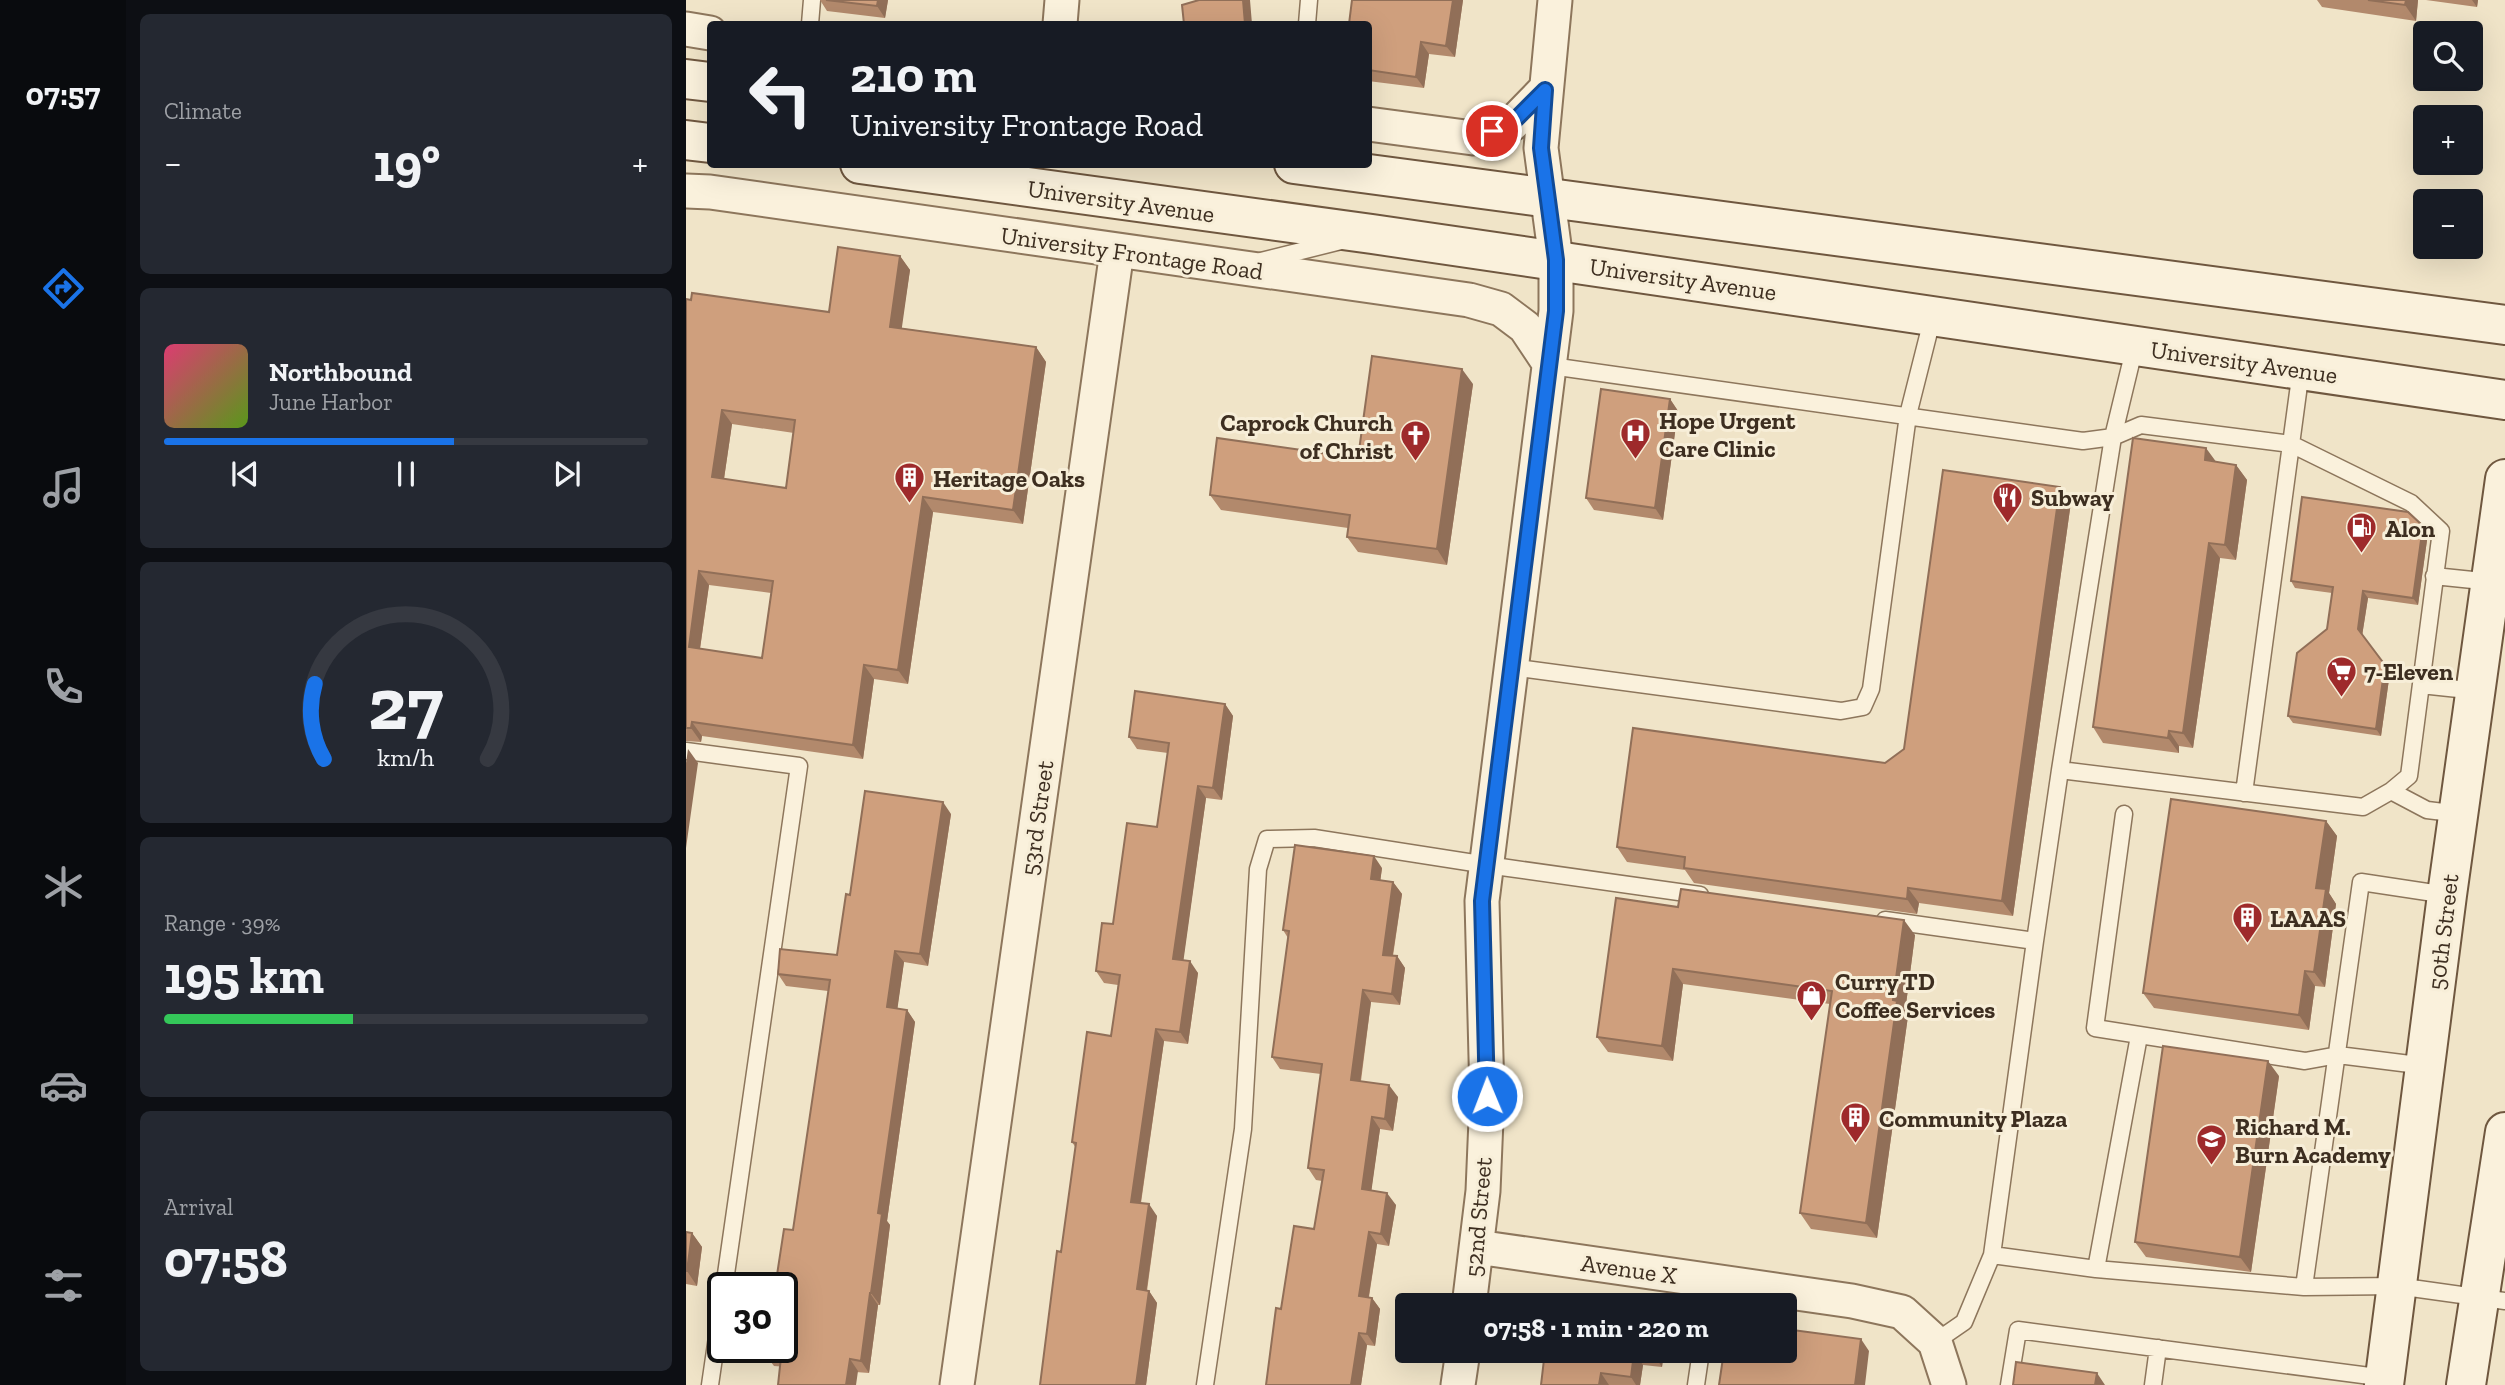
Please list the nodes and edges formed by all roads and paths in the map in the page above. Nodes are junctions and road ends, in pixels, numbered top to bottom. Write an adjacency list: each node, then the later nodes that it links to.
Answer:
1 (812, 0): 5 (lane)
2 (1062, 0): 6 (street)
3 (1308, 0): 7 (lane)
4 (1555, 0): 12 (street, 52nd Street)
5 (810, 21)
6 (1060, 21)
7 (1307, 21)
8 (686, 29): 9 (street)
9 (707, 32)
10 (686, 79): 11 (main road)
11 (707, 82)
12 (1545, 90): 13 (street); 19 (street, 52nd Street)
13 (1372, 125)
14 (686, 140): 15 (main road)
15 (707, 144)
16 (889, 168): 20 (main road, University Avenue)
17 (1323, 168): 19 (main road)
18 (686, 191): 21 (street, University Frontage Road)
19 (1548, 199): 22 (street, 52nd Street); 25 (main road)
20 (1372, 234): 22 (main road, University Avenue); 23 (lane)
21 (1117, 251): 23 (street, University Frontage Road); 71 (street, 53rd Street)
22 (1556, 260): 24 (main road, University Avenue); 27 (street, 52nd Street)
23 (1235, 267): 27 (street, University Frontage Road)
24 (1933, 316): 26 (main road, University Avenue); 30 (lane)
25 (2505, 326)
26 (2135, 345): 28 (main road, University Avenue); 31 (lane)
27 (1551, 366): 30 (lane); 36 (street, 52nd Street)
28 (2301, 370): 29 (main road, University Avenue); 32 (lane)
29 (2505, 400)
30 (1908, 415): 31 (lane); 36 (lane)
31 (2113, 437): 32 (lane); 40 (lane)
32 (2291, 444): 34 (lane); 42 (lane)
33 (2505, 480): 35 (main road, 50th Street)
34 (2434, 576): 35 (lane); 37 (lane)
35 (2492, 582): 38 (main road, 50th Street)
36 (1511, 667): 45 (street, 52nd Street)
37 (2421, 685): 38 (lane); 41 (lane)
38 (2477, 691): 44 (main road, 50th Street)
39 (686, 751): 57 (lane)
40 (2060, 770): 42 (lane); 49 (lane)
41 (2391, 791): 42 (lane); 44 (lane)
42 (2244, 793)
43 (2124, 814): 50 (lane)
44 (2460, 814): 46 (main road, 50th Street)
45 (1487, 865): 47 (lane); 54 (street, 52nd Street); 72 (lane)
46 (2447, 895): 51 (lane); 52 (main road, 50th Street)
47 (1717, 897)
48 (1869, 918): 49 (lane)
49 (2035, 941): 55 (lane)
50 (2139, 1035): 51 (lane); 56 (lane)
51 (2338, 1055): 52 (lane); 59 (lane)
52 (2426, 1066): 58 (main road, 50th Street)
53 (2505, 1132): 63 (main road)
54 (1477, 1247): 60 (street, 52nd Street); 61 (street, Avenue X)
55 (1992, 1255): 56 (lane); 64 (lane)
56 (2096, 1269): 59 (lane)
57 (726, 1272)
58 (2397, 1286): 59 (lane); 63 (lane); 69 (main road, 50th Street)
59 (2304, 1287)
60 (1471, 1293)
61 (1709, 1293)
62 (1797, 1298): 64 (street, Avenue X)
63 (2493, 1299): 78 (main road)
64 (1935, 1342): 75 (street)
65 (2158, 1348): 69 (lane); 76 (lane); 77 (lane)
66 (713, 1363): 70 (lane)
67 (1461, 1363): 73 (street)
68 (1699, 1363): 74 (lane)
69 (2384, 1381)
70 (710, 1385)
71 (957, 1385)
72 (1205, 1385)
73 (1458, 1385)
74 (1696, 1385)
75 (1949, 1385)
76 (2009, 1385)
77 (2153, 1385)
78 (2466, 1385)

